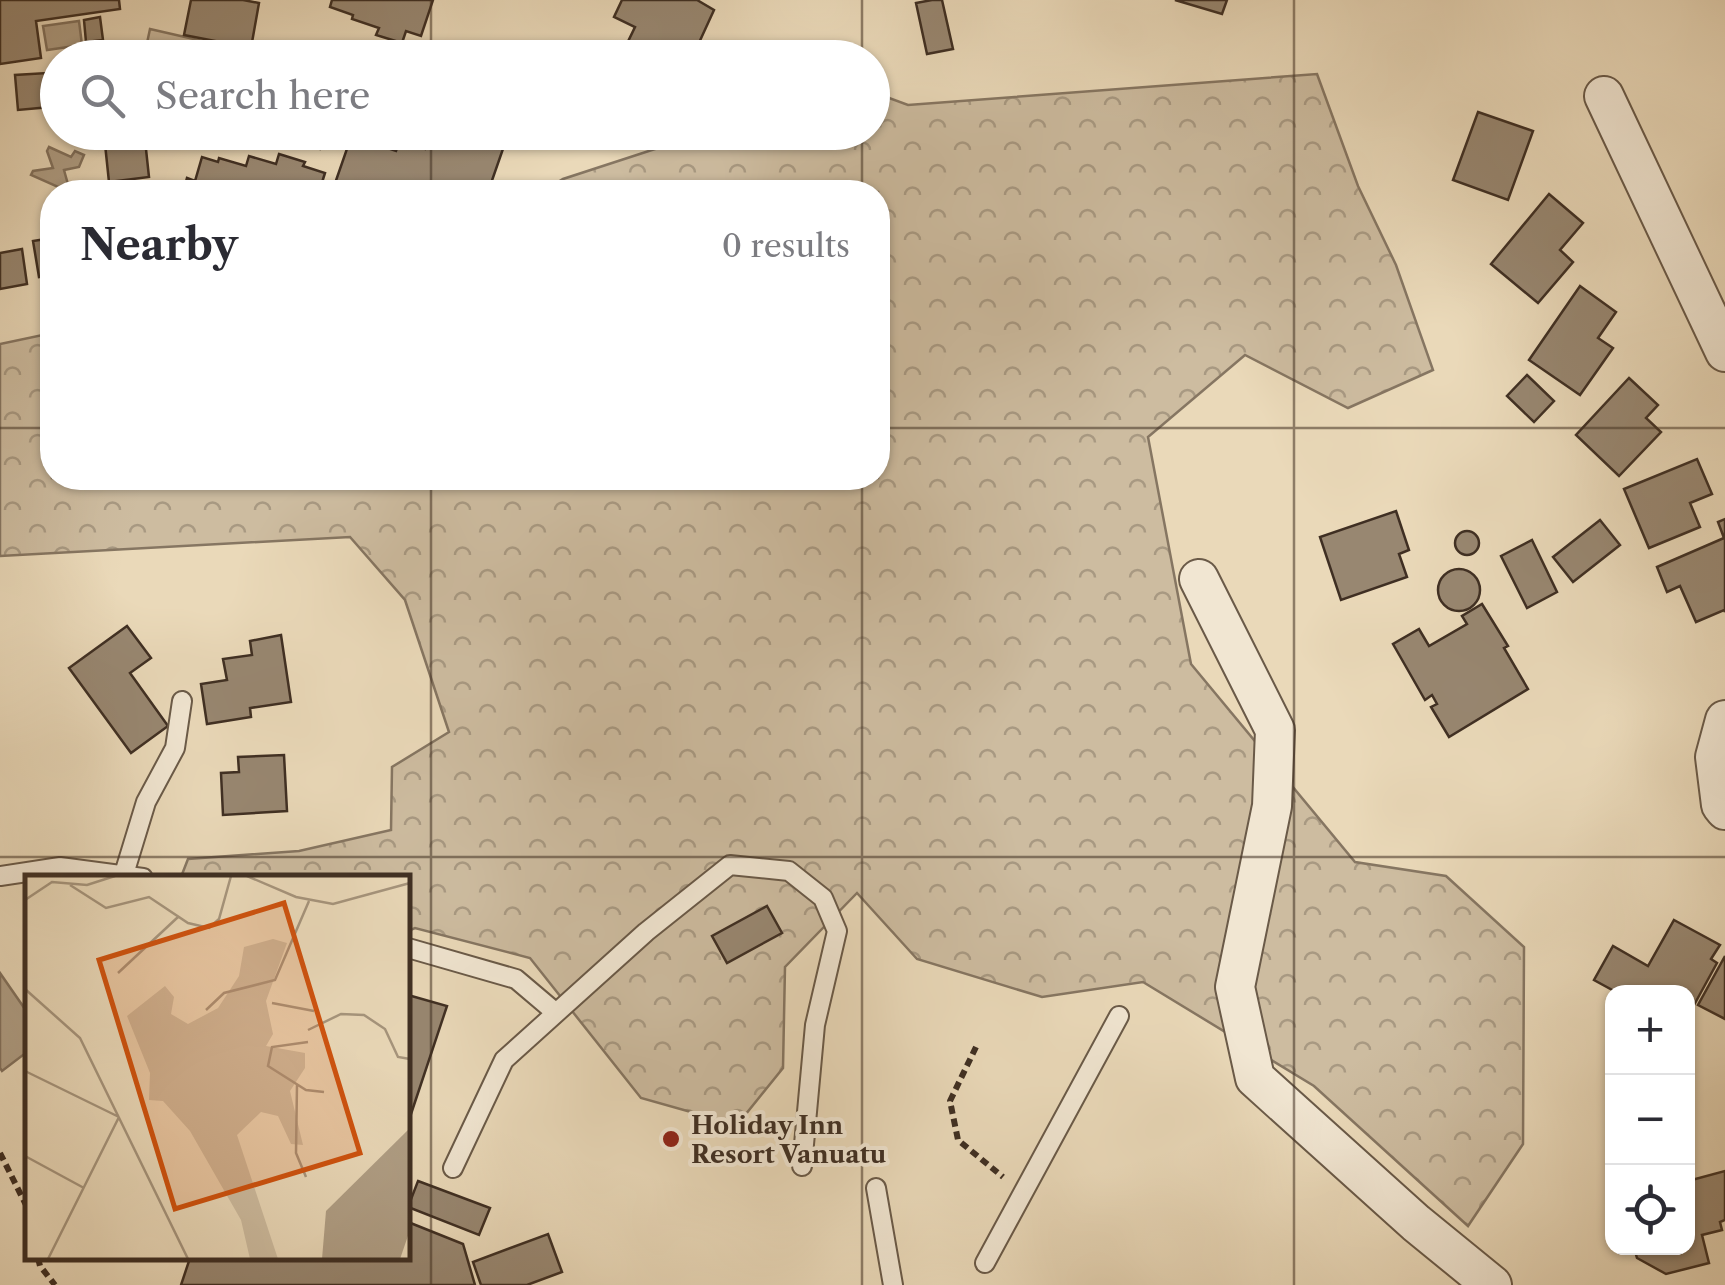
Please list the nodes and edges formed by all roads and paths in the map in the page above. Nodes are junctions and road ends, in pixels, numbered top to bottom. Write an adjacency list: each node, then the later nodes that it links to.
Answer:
1 (1604, 96): 2 (street)
2 (1725, 352)
3 (1200, 579): 24 (street)
4 (182, 701): 8 (lane)
5 (1725, 720): 6 (street)
6 (1725, 810)
7 (126, 875): 9 (lane)
8 (134, 875)
9 (0, 876)
10 (410, 949): 11 (lane)
11 (555, 1012): 15 (lane); 16 (lane)
12 (1119, 1016): 18 (lane)
13 (976, 1047): 18 (path)
14 (0, 1153): 19 (path)
15 (802, 1166)
16 (453, 1168)
17 (876, 1188): 23 (lane)
18 (1025, 1190): 21 (lane)
19 (25, 1203)
20 (38, 1260): 22 (path)
21 (985, 1263)
22 (54, 1285)
23 (893, 1285)
24 (1492, 1285)

